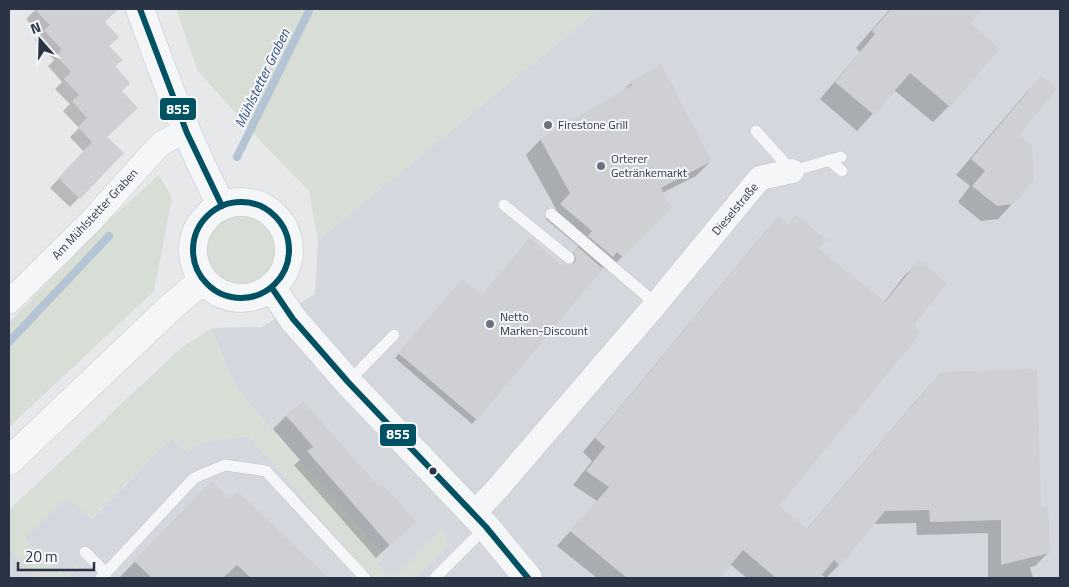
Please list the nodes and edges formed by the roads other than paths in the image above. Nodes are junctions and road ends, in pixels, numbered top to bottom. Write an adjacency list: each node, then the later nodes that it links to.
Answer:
1 (140, 9): 2 (street)
2 (185, 131): 9 (street); 14 (street, Am Mühlstetter Graben)
3 (756, 131): 6 (lane)
4 (841, 157): 5 (lane)
5 (829, 160): 6 (lane); 7 (lane)
6 (792, 170): 15 (street, Dieselstraße)
7 (842, 171)
8 (504, 205): 11 (lane)
9 (222, 206): 12 (street); 13 (street)
10 (551, 214): 15 (lane)
11 (569, 258)
12 (202, 280): 13 (street); 18 (street)
13 (272, 288): 17 (street)
14 (9, 302)
15 (656, 304): 19 (street, Dieselstraße)
16 (394, 335): 17 (lane)
17 (348, 382): 19 (street)
18 (9, 461)
19 (480, 520): 23 (lane); 24 (street)
20 (85, 552): 21 (lane)
21 (104, 576): 22 (lane)
22 (365, 578)
23 (435, 578)
24 (528, 578)

